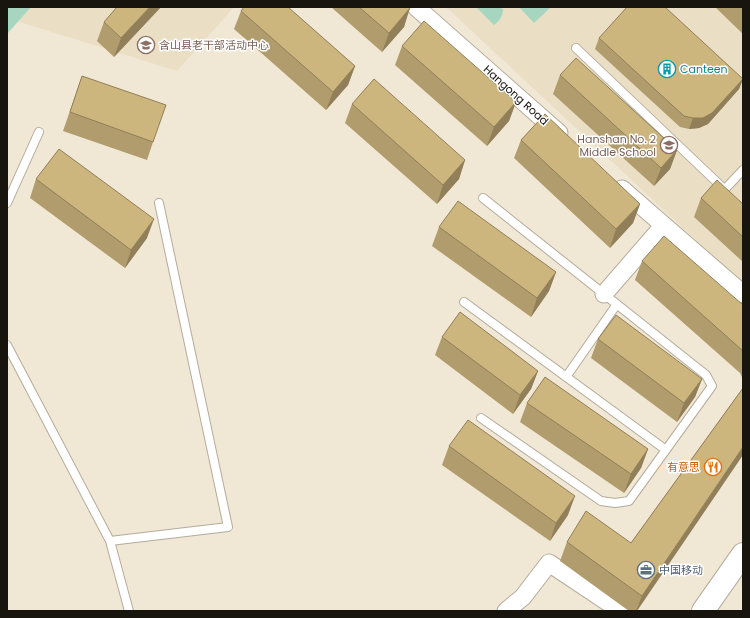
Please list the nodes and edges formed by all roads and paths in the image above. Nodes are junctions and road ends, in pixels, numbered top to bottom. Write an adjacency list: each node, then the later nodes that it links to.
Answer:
1 (416, 7): 4 (street, Hangong Road)
2 (576, 48): 5 (lane)
3 (39, 132): 8 (lane)
4 (569, 142)
5 (743, 170)
6 (610, 179): 10 (street)
7 (483, 198): 12 (lane)
8 (7, 203)
9 (160, 203): 18 (lane)
10 (663, 226): 11 (street); 12 (street)
11 (743, 294)
12 (610, 299): 15 (lane); 17 (lane)
13 (464, 302): 15 (lane)
14 (7, 345): 18 (lane)
15 (566, 377): 17 (lane)
16 (481, 418): 17 (lane)
17 (666, 450)
18 (110, 541): 20 (lane)
19 (743, 554): 23 (main road)
20 (129, 611)
21 (506, 611): 22 (street)
22 (621, 611)
23 (703, 611)

